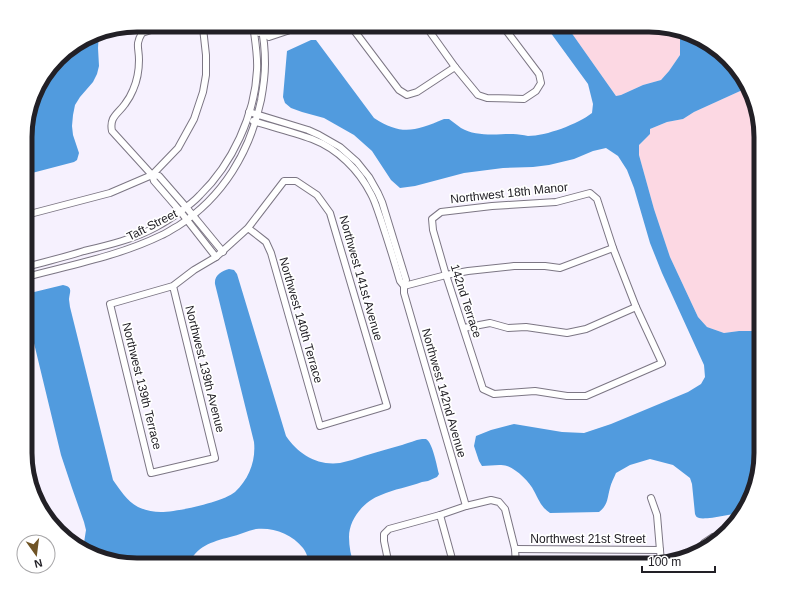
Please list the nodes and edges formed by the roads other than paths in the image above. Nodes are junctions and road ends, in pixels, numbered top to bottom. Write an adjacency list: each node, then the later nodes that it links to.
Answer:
1 (145, 32): 14 (street)
2 (203, 32): 14 (street)
3 (284, 32): 7 (street)
4 (355, 32): 9 (street)
5 (430, 32): 9 (street)
6 (507, 32): 9 (street)
7 (263, 33): 8 (street); 11 (street)
8 (254, 34): 10 (street)
9 (455, 67)
10 (249, 112): 11 (street, Northwest 142nd Avenue); 12 (street, Taft Street)
11 (258, 114): 13 (street, Taft Street); 29 (street, Northwest 142nd Avenue)
12 (247, 119): 13 (street, Northwest 142nd Avenue); 15 (street, Taft Street)
13 (256, 122): 18 (street, Taft Street); 29 (street, Northwest 142nd Avenue)
14 (152, 175): 15 (street); 16 (street); 17 (street)
15 (186, 207): 16 (street, Taft Street); 18 (street)
16 (180, 211): 20 (street); 25 (street, Taft Street)
17 (32, 213)
18 (193, 215): 20 (street, Taft Street); 23 (street)
19 (432, 219): 22 (street, Northwest 18th Manor); 27 (street, 142nd Terrace)
20 (187, 220): 24 (street); 26 (street, Taft Street)
21 (248, 228): 23 (street); 32 (street, Northwest 140th Terrace); 32 (street, Northwest 141st Avenue)
22 (613, 248): 27 (street); 30 (street)
23 (222, 252): 24 (street)
24 (216, 257): 28 (street)
25 (32, 265)
26 (32, 275)
27 (446, 276): 29 (street); 31 (street, 142nd Terrace)
28 (173, 286): 33 (street, Northwest 139th Terrace); 33 (street, Northwest 139th Avenue)
29 (404, 286): 35 (street, Northwest 142nd Avenue)
30 (636, 307): 31 (street); 31 (street, 142nd Terrace)
31 (464, 328)
32 (320, 426)
33 (152, 473)
34 (650, 498): 38 (street)
35 (466, 506): 36 (street); 37 (street)
36 (440, 515): 40 (street); 41 (street)
37 (515, 549): 38 (street, Northwest 21st Street); 42 (street)
38 (660, 550): 39 (street)
39 (661, 557)
40 (388, 558)
41 (452, 558)
42 (516, 558)

